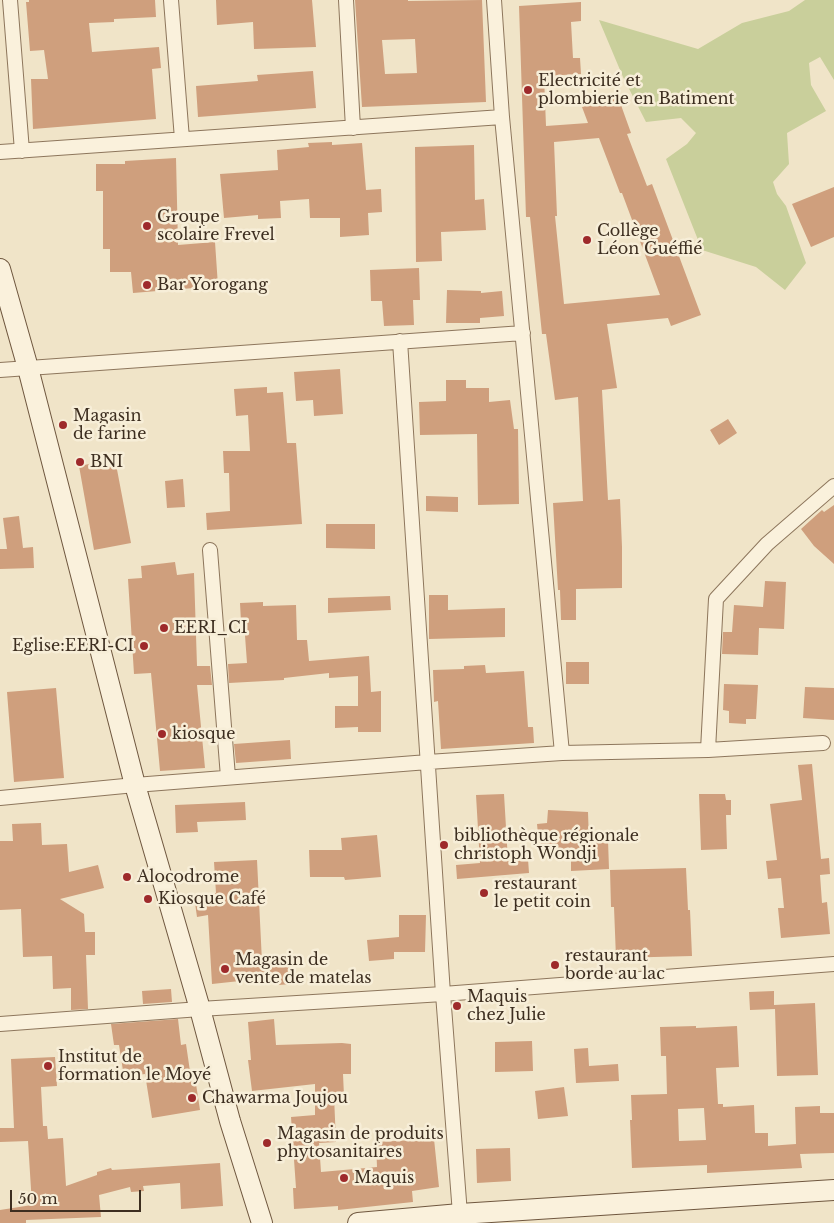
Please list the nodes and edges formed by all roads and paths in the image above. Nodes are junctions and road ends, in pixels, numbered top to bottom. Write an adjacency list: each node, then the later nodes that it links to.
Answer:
1 (10, 0): 8 (street)
2 (171, 0): 7 (street)
3 (346, 0): 6 (street)
4 (494, 0): 5 (street)
5 (502, 117): 6 (street); 11 (street)
6 (353, 128): 7 (street)
7 (182, 139): 8 (street)
8 (22, 151): 9 (street)
9 (0, 152)
10 (0, 269): 13 (main road)
11 (523, 333): 12 (street); 19 (street)
12 (400, 341): 13 (street); 20 (street)
13 (28, 368): 14 (street); 22 (main road)
14 (0, 370)
15 (834, 486): 18 (street)
16 (210, 550): 21 (street)
17 (823, 743): 18 (street)
18 (708, 750): 19 (street)
19 (562, 753): 20 (street)
20 (428, 762): 21 (street); 25 (street)
21 (228, 777): 22 (street)
22 (135, 785): 23 (street); 26 (main road)
23 (0, 798)
24 (834, 964): 25 (street)
25 (444, 994): 26 (street); 29 (street)
26 (200, 1009): 27 (street); 30 (main road)
27 (0, 1024)
28 (834, 1190): 29 (main road)
29 (473, 1217): 31 (main road)
30 (262, 1223)
31 (358, 1223)

